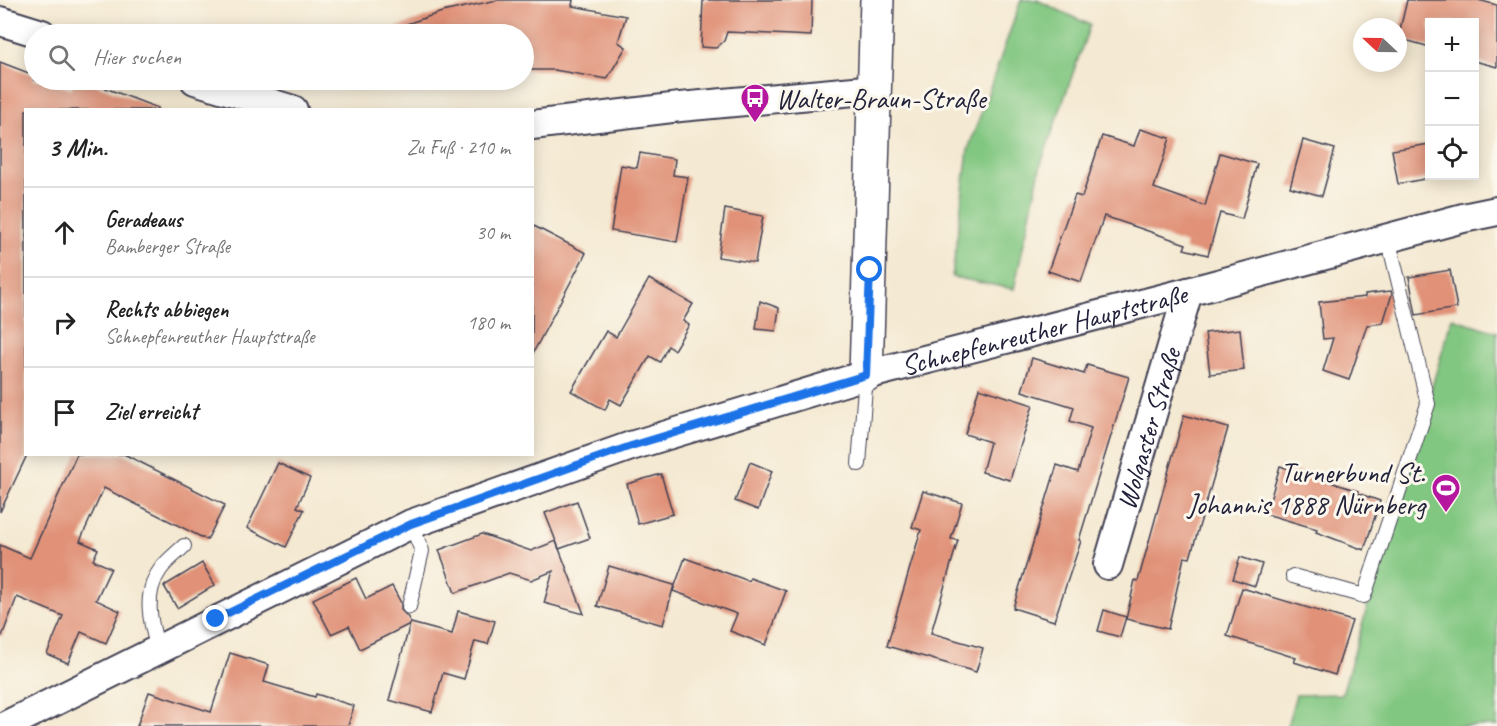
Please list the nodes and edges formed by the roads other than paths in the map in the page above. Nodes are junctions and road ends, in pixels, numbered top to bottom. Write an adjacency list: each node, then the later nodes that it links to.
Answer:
1 (877, 0): 4 (street)
2 (0, 21): 3 (street)
3 (24, 28)
4 (876, 89): 7 (street); 11 (street)
5 (228, 90): 6 (street)
6 (286, 108)
7 (534, 125)
8 (1497, 211): 9 (street, Schnepfenreuther Hauptstraße)
9 (1388, 238): 10 (street, Schnepfenreuther Hauptstraße); 16 (lane)
10 (1188, 292): 11 (street, Schnepfenreuther Hauptstraße); 15 (street, Wolgaster Straße)
11 (866, 375): 12 (lane); 13 (street, Schnepfenreuther Hauptstraße)
12 (859, 464)
13 (411, 524): 17 (lane); 18 (street, Schnepfenreuther Hauptstraße)
14 (184, 546): 18 (lane)
15 (1108, 565)
16 (1293, 576)
17 (409, 607)
18 (158, 649): 19 (street, Schnepfenreuther Hauptstraße)
19 (5, 726)

